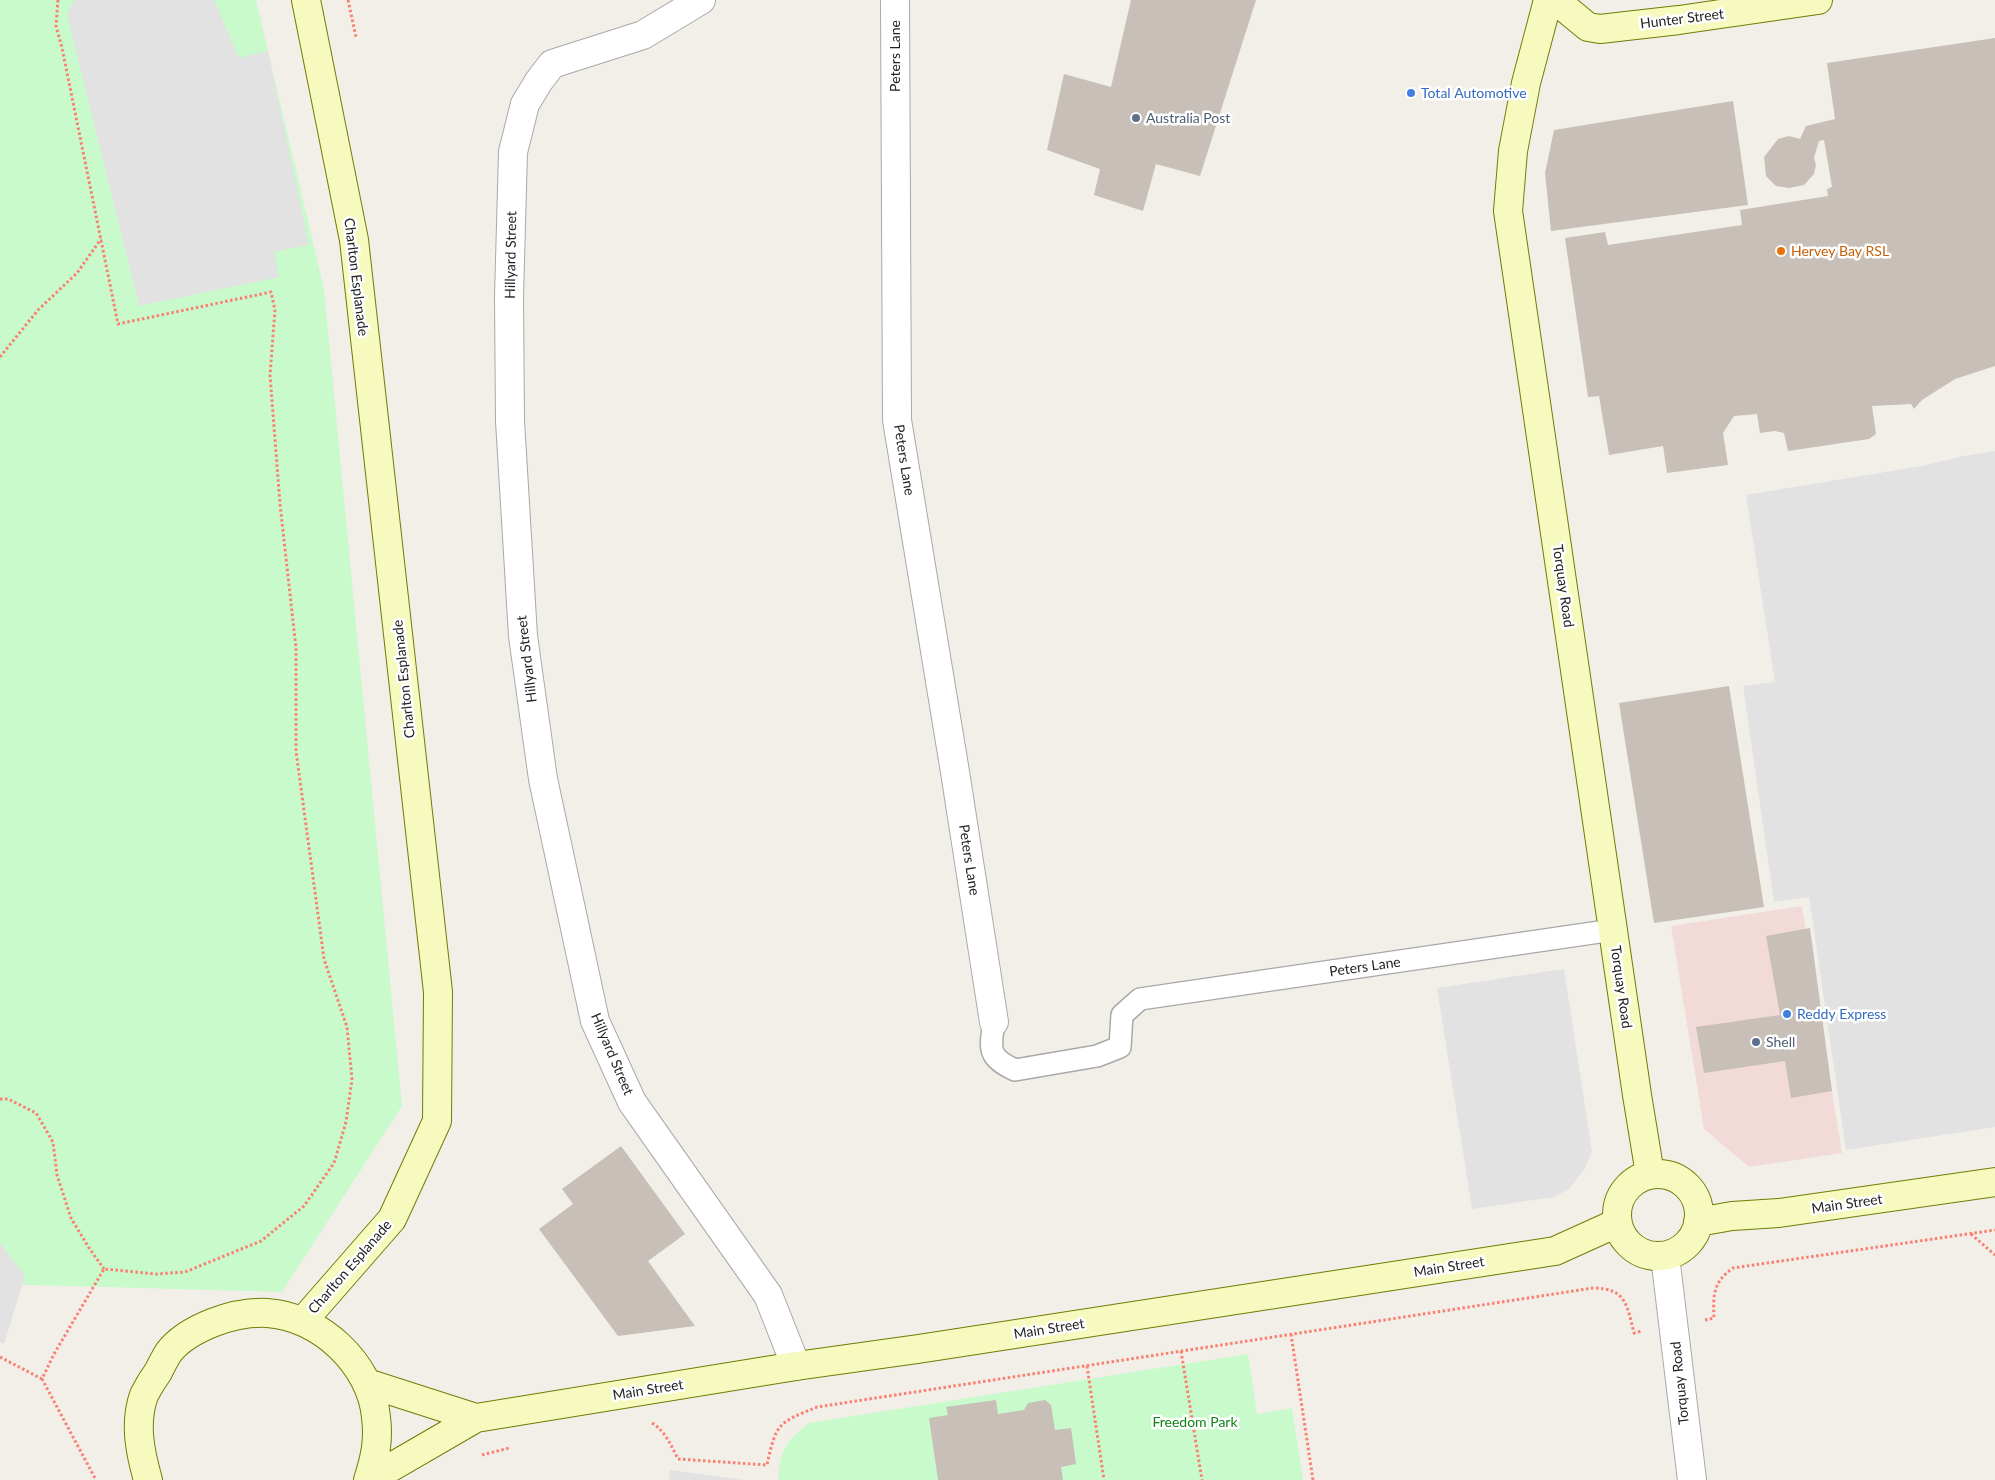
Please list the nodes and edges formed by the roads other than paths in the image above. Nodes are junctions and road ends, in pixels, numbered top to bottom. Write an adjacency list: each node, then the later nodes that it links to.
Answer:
1 (306, 0): 14 (street, Charlton Esplanade)
2 (702, 0): 15 (street, Hillyard Street)
3 (895, 0): 8 (street, Peters Lane)
4 (1548, 0): 7 (street, Torquay Road)
5 (1555, 0): 6 (street, Hunter Street)
6 (1818, 0)
7 (1613, 930): 8 (lane, Peters Lane); 9 (street, Torquay Road)
8 (994, 1022)
9 (1650, 1174): 11 (street); 12 (street)
10 (1995, 1182): 11 (street, Main Street)
11 (1698, 1222): 13 (street)
12 (1617, 1223): 13 (street); 15 (street, Main Street)
13 (1665, 1256): 20 (street, Torquay Road)
14 (303, 1321): 16 (street); 18 (street)
15 (796, 1366): 17 (street, Main Street)
16 (367, 1383): 17 (street, Main Street); 19 (street)
17 (476, 1418): 19 (street, Main Street)
18 (148, 1480)
19 (369, 1480)
20 (1692, 1480)

